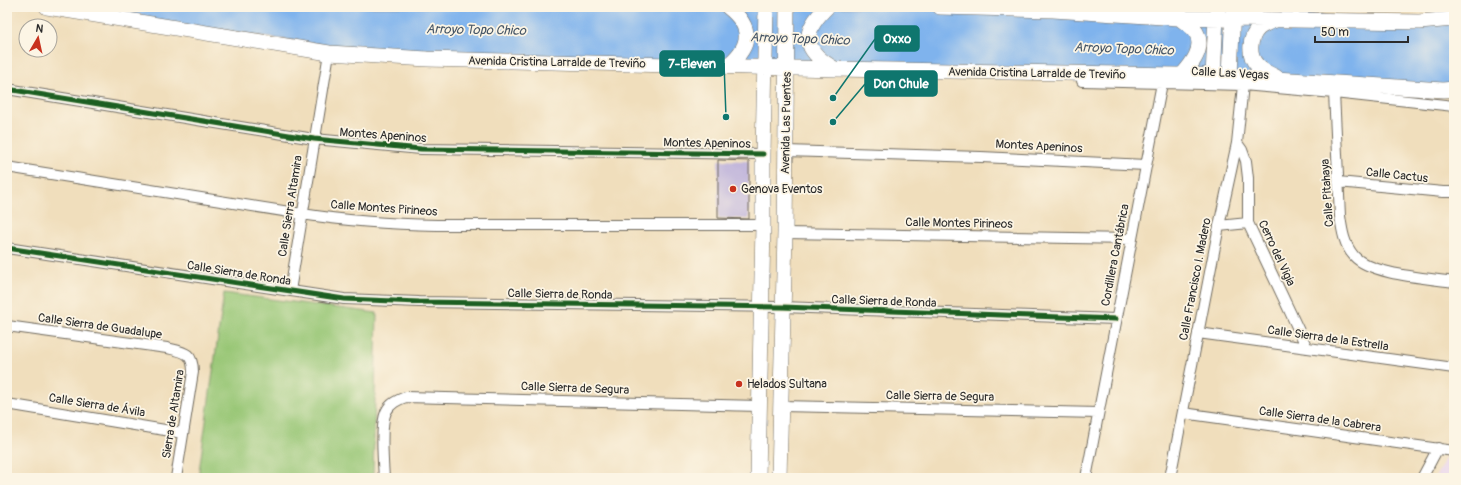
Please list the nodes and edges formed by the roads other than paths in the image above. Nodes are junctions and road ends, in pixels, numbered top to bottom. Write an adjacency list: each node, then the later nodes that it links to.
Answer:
1 (47, 7): 15 (main road, Avenida Cristina Larralde de Treviño)
2 (827, 7): 19 (main road)
3 (940, 7): 6 (main road)
4 (1202, 7): 6 (main road)
5 (1245, 7): 14 (main road)
6 (1053, 10): 13 (main road)
7 (733, 11): 16 (main road)
8 (766, 12): 17 (main road, Avenida Las Puentes)
9 (787, 12): 18 (main road, Avenida Las Puentes)
10 (1217, 17): 11 (main road); 13 (main road); 21 (main road)
11 (1232, 17): 14 (main road); 22 (main road)
12 (1454, 19): 14 (main road)
13 (1183, 21): 20 (main road)
14 (1258, 23): 24 (main road)
15 (329, 53): 16 (main road, Avenida Cristina Larralde de Treviño); 32 (street, Calle Sierra Altamira)
16 (732, 62): 17 (main road, Avenida Cristina Larralde de Treviño)
17 (765, 64): 18 (main road, Avenida Cristina Larralde de Treviño); 35 (main road, Avenida Las Puentes)
18 (787, 65): 19 (main road, Avenida Cristina Larralde de Treviño); 34 (main road, Avenida Las Puentes)
19 (835, 69): 23 (main road, Avenida Cristina Larralde de Treviño)
20 (1186, 71): 21 (main road, Avenida Cristina Larralde de Treviño); 23 (main road, Avenida Cristina Larralde de Treviño)
21 (1213, 72): 22 (main road, Avenida Cristina Larralde de Treviño)
22 (1230, 72): 24 (main road, Avenida Cristina Larralde de Treviño)
23 (1005, 73): 25 (street, Calle Las Vegas)
24 (1278, 78): 30 (main road, Avenida Cristina Larralde de Treviño)
25 (1162, 84): 26 (street, Calle Las Vegas); 36 (street, Cordillera Cantábrica)
26 (1243, 85): 29 (street, Calle Las Vegas); 33 (street, Calle Francisco I. Madero)
27 (7, 89): 32 (street, Montes Apeninos)
28 (1454, 89): 30 (main road, Avenida Cristina Larralde de Treviño)
29 (1334, 93): 30 (street, Calle Las Vegas); 38 (street, Calle Pitahaya)
30 (1414, 95): 31 (street, Calle Las Vegas)
31 (1454, 106)
32 (314, 139): 35 (street, Montes Apeninos); 40 (street, Calle Sierra Altamira)
33 (1236, 144): 41 (street, Cerro del Vigia); 43 (street, Calle Francisco I. Madero)
34 (786, 151): 36 (street, Montes Apeninos); 44 (main road, Avenida Las Puentes)
35 (762, 154): 42 (main road, Avenida Las Puentes)
36 (1146, 165): 45 (street, Cordillera Cantábrica)
37 (7, 167): 40 (street, Calle Montes Pirineos)
38 (1338, 182): 39 (street, Calle Cactus); 47 (street, Calle Pitahaya)
39 (1454, 192)
40 (302, 214): 42 (street, Calle Montes Pirineos); 48 (street, Calle Sierra Altamira)
41 (1248, 223): 43 (street); 54 (street, Cerro del Vigia)
42 (763, 225): 49 (main road, Avenida Las Puentes)
43 (1219, 226): 53 (street, Calle Francisco I. Madero)
44 (785, 233): 45 (street, Calle Montes Pirineos); 50 (main road, Avenida Las Puentes)
45 (1132, 239): 51 (street, Cordillera Cantábrica)
46 (7, 248): 48 (street, Calle Sierra de Ronda)
47 (1454, 282)
48 (290, 291): 49 (street, Calle Sierra de Ronda)
49 (761, 307): 50 (street, Calle Sierra de Ronda); 58 (main road, Avenida Las Puentes)
50 (782, 307): 51 (street, Calle Sierra de Ronda); 59 (main road, Avenida Las Puentes)
51 (1116, 319): 60 (street, Cordillera Cantábrica)
52 (7, 326): 55 (street, Calle Sierra de Guadalupe)
53 (1198, 333): 54 (street, Calle Sierra de la Estrella); 61 (street, Calle Francisco I. Madero)
54 (1307, 348): 56 (street, Calle Sierra de la Estrella)
55 (189, 355): 62 (street, Sierra de Altamira)
56 (1454, 368)
57 (7, 404): 62 (street, Calle Sierra de Ávila)
58 (759, 406): 66 (street, Calle Sierra de Segura); 67 (main road, Avenida Las Puentes)
59 (781, 406): 60 (street, Calle Sierra de Segura); 68 (main road, Avenida Las Puentes)
60 (1098, 413): 69 (street, Cordillera Cantábrica)
61 (1183, 413): 63 (street, Calle Sierra de la Cabrera); 70 (street, Calle Francisco I. Madero)
62 (183, 433): 65 (street, Sierra de Altamira)
63 (1438, 448): 64 (street, Calle Sierra de la Cabrera); 71 (street)
64 (1454, 450)
65 (176, 478)
66 (384, 478)
67 (758, 478)
68 (779, 478)
69 (1086, 478)
70 (1170, 478)
71 (1422, 478)

